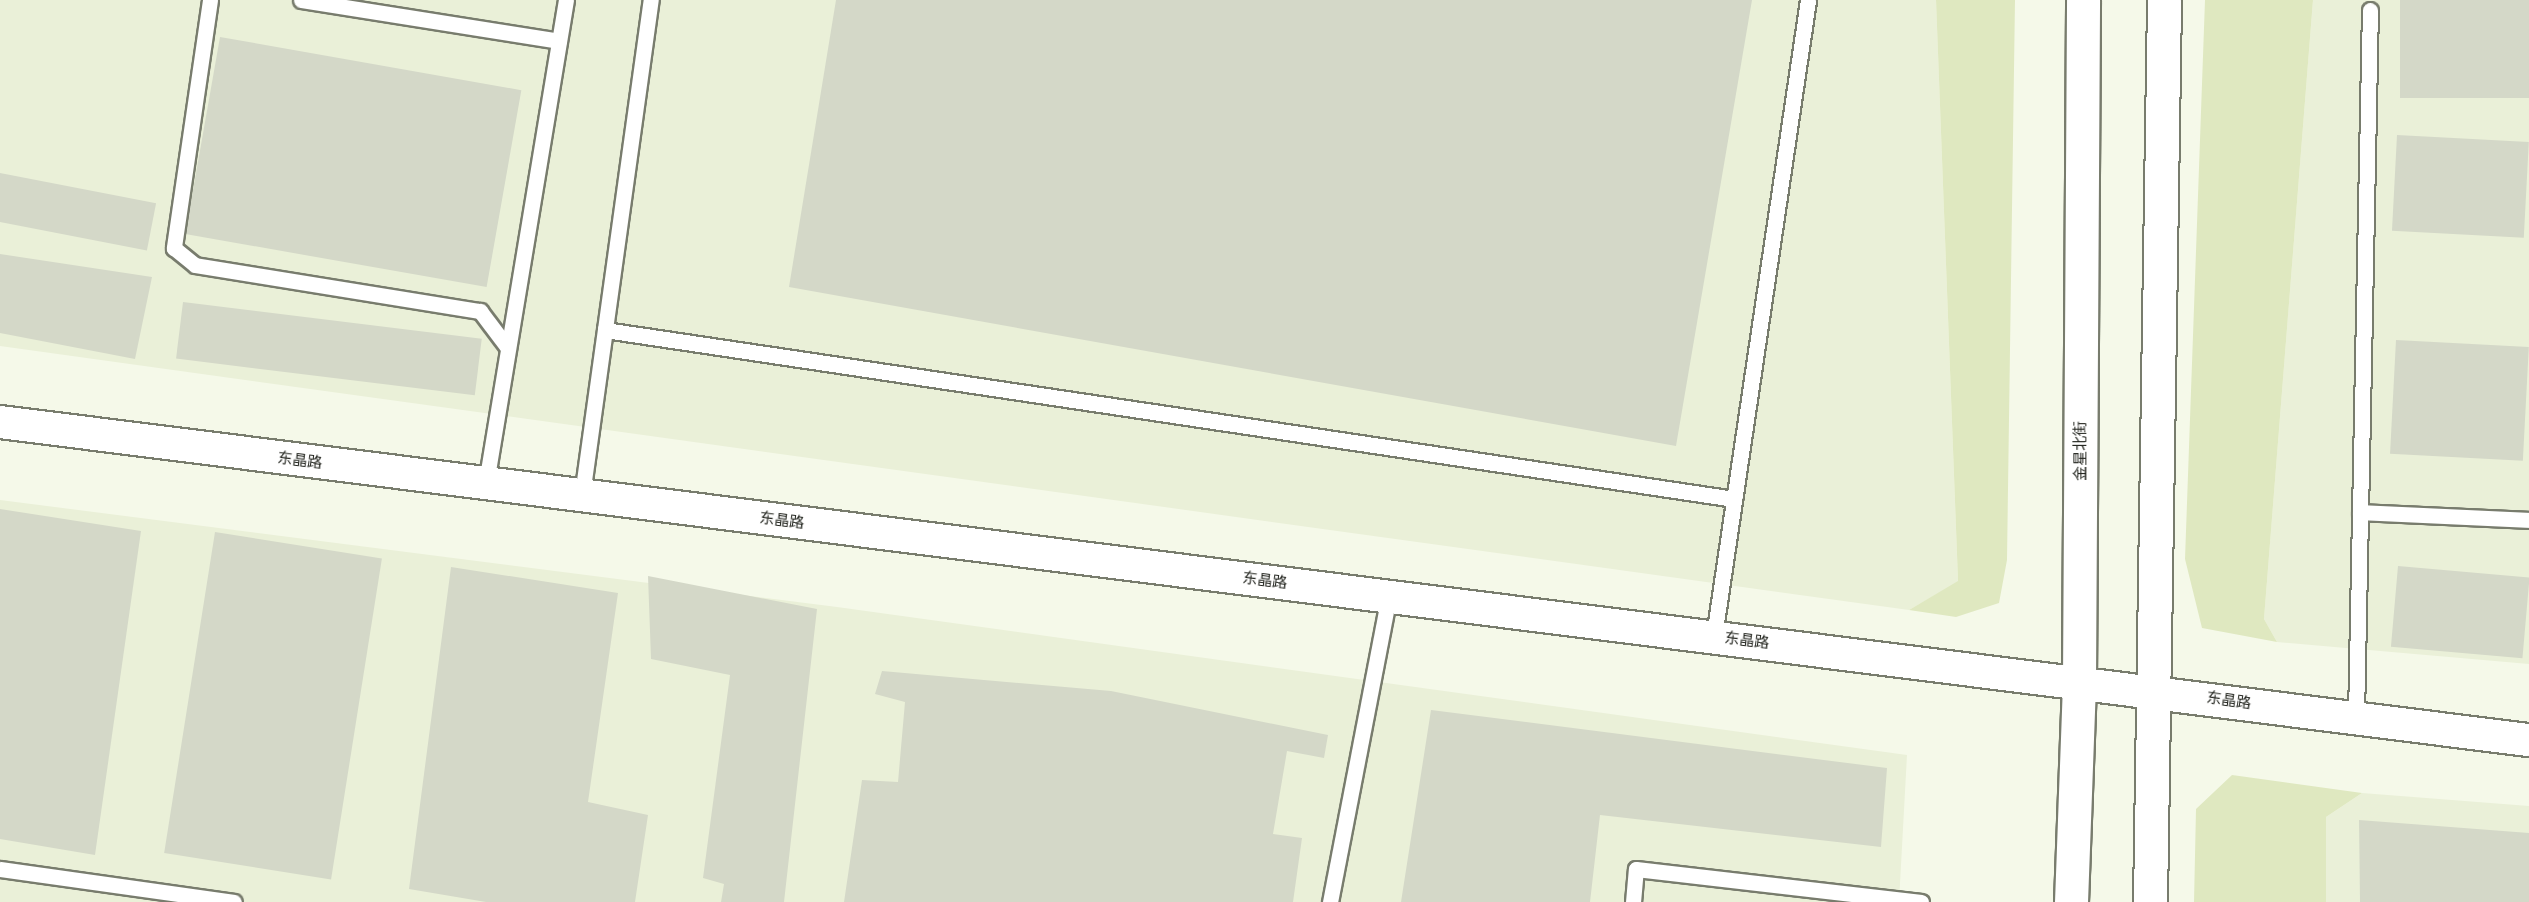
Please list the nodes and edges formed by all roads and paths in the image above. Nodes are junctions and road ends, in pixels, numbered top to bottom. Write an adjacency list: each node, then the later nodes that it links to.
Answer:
1 (210, 0): 12 (lane)
2 (301, 0): 8 (lane)
3 (566, 0): 10 (lane)
4 (651, 0): 11 (lane)
5 (1808, 0): 16 (lane)
6 (2083, 0): 21 (main road, 金星北街)
7 (2164, 0): 22 (main road)
8 (396, 7): 10 (lane)
9 (2370, 10): 17 (lane)
10 (559, 42): 12 (lane)
11 (605, 330): 15 (lane); 16 (lane)
12 (508, 348): 14 (lane)
13 (0, 422): 14 (street, 东晶路)
14 (486, 483): 15 (street, 东晶路)
15 (582, 495): 19 (street, 东晶路)
16 (1734, 499): 20 (lane)
17 (2360, 512): 18 (lane); 23 (lane)
18 (2529, 520)
19 (1389, 596): 20 (street, 东晶路); 27 (lane)
20 (1714, 636): 21 (street, 东晶路)
21 (2079, 681): 22 (street, 东晶路); 30 (main road, 金星北街)
22 (2153, 689): 23 (street, 东晶路); 31 (main road)
23 (2356, 717): 24 (street, 东晶路)
24 (2529, 740)
25 (0, 869): 26 (lane)
26 (234, 902)
27 (1330, 902)
28 (1633, 902): 29 (lane)
29 (1922, 902)
30 (2072, 902)
31 (2150, 902)

